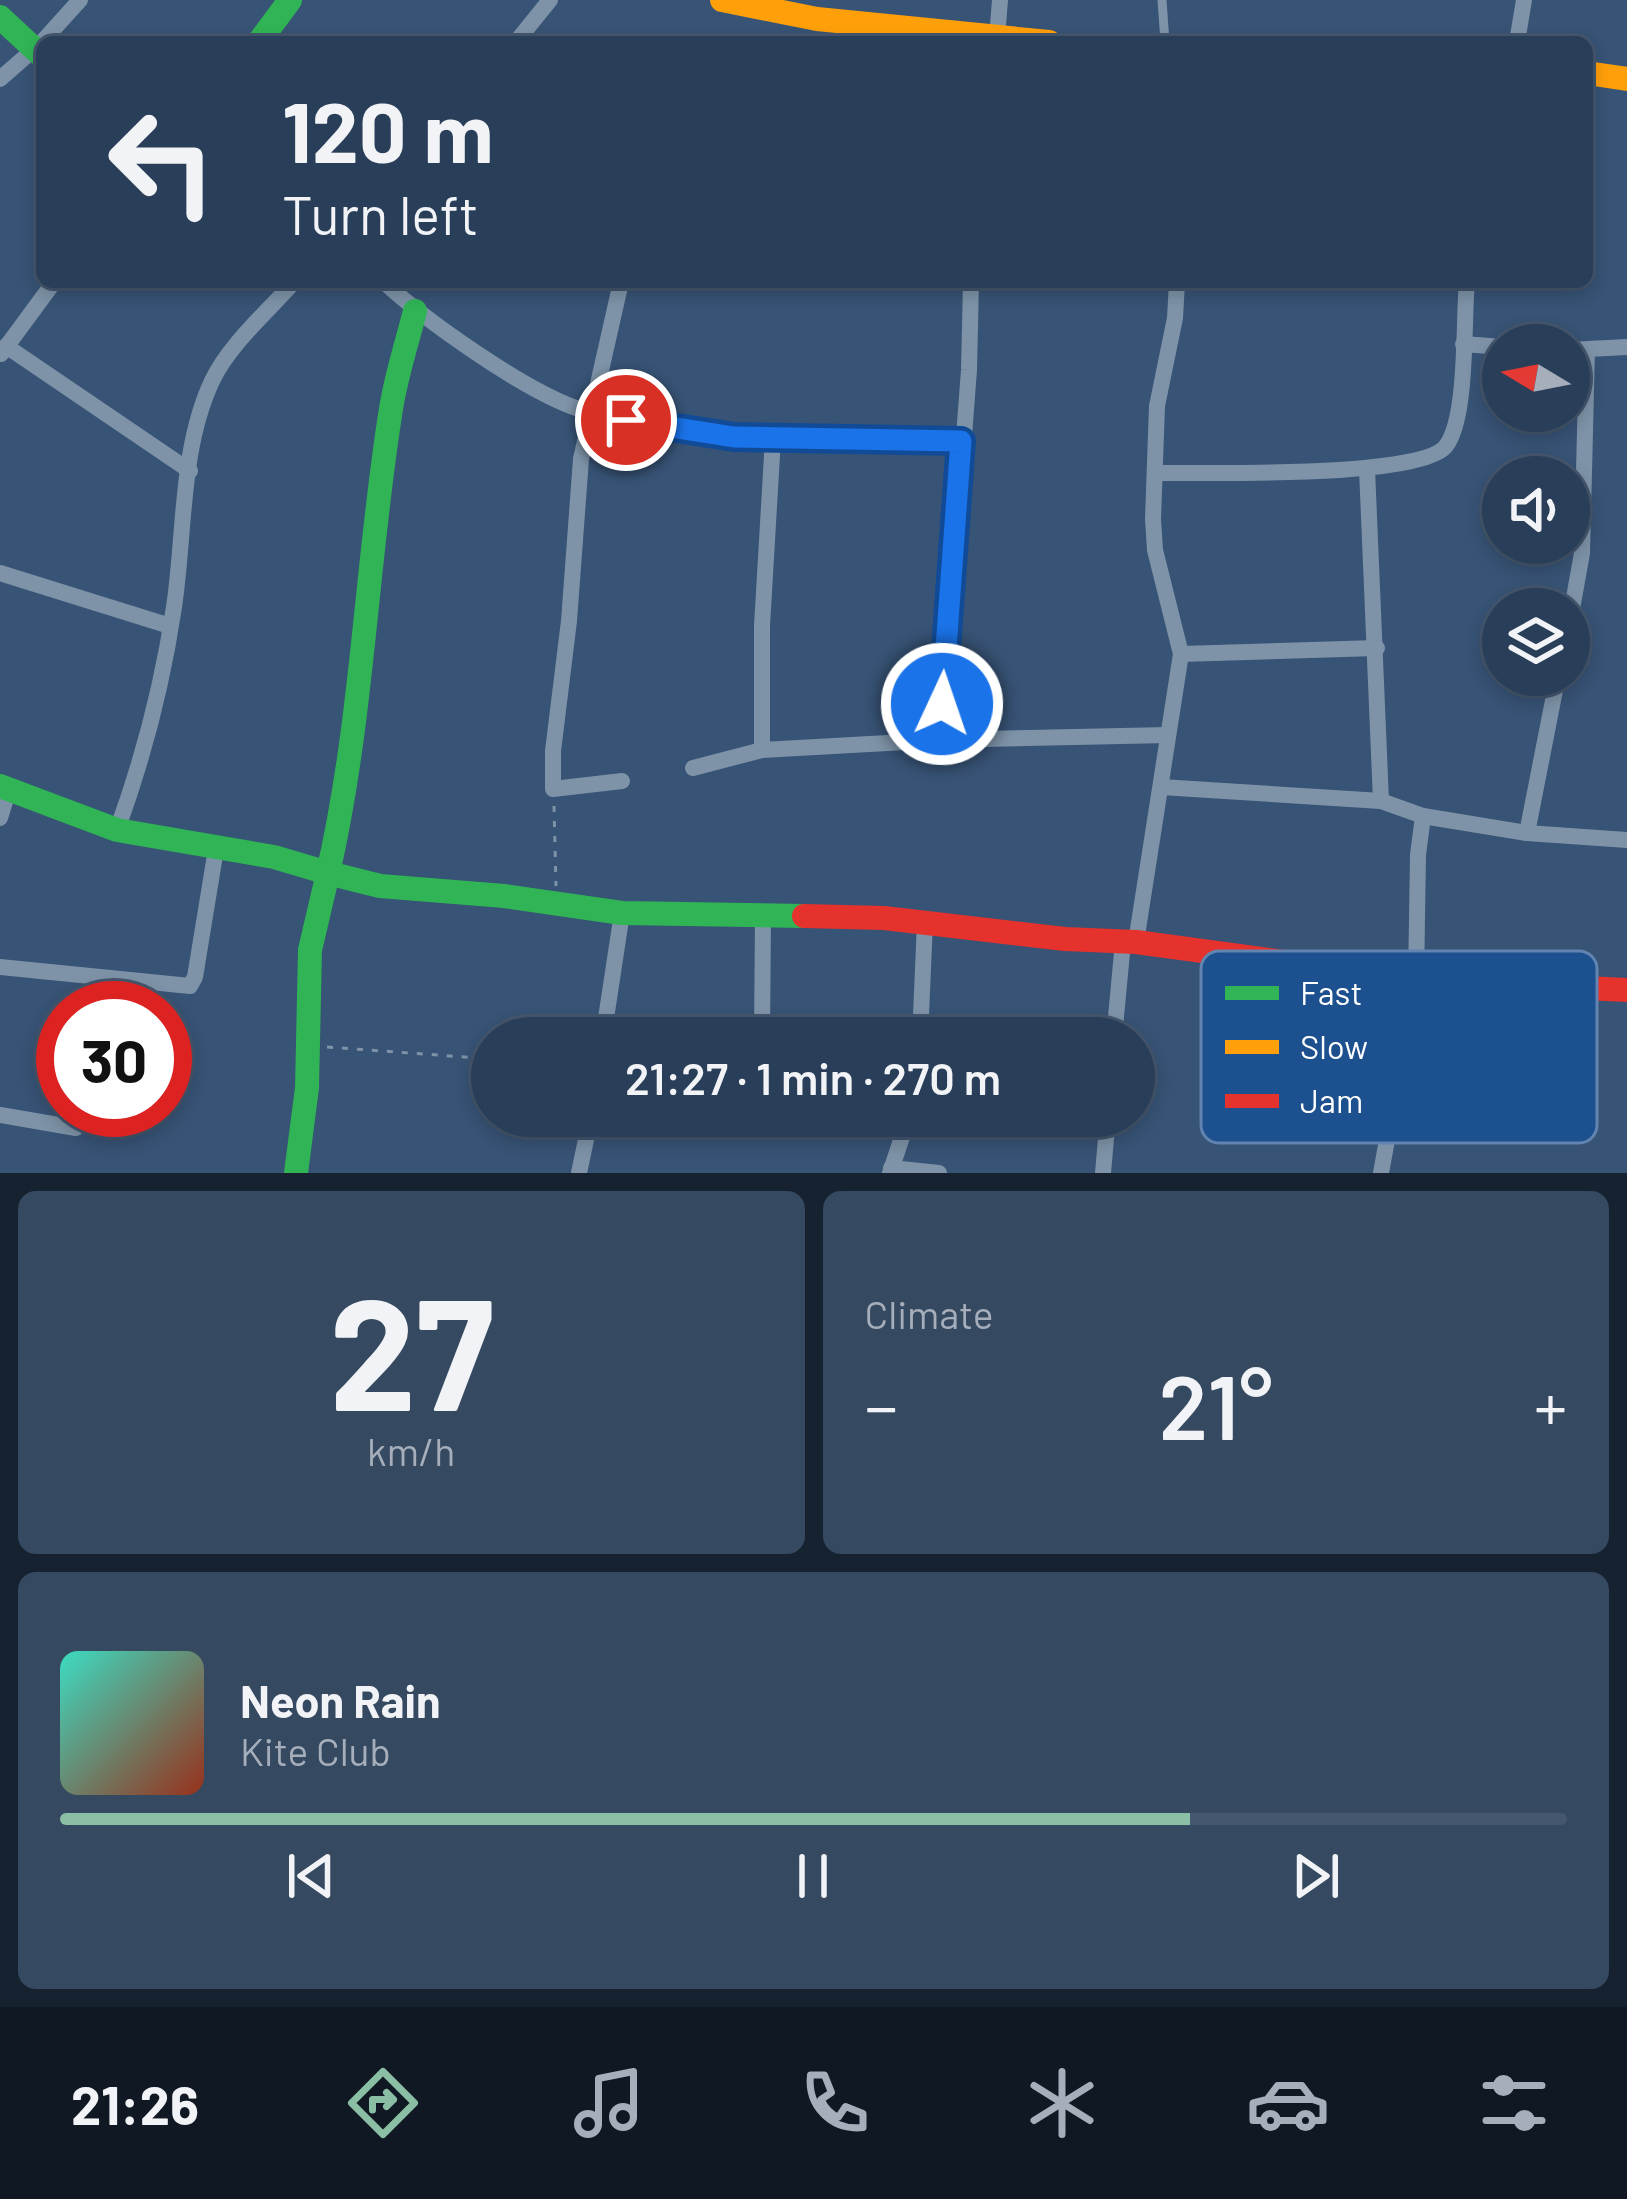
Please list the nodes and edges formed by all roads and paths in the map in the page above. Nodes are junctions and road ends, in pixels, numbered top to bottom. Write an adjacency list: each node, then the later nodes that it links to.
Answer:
1 (80, 0): 10 (street)
2 (290, 0): 11 (street)
3 (550, 0): 12 (street)
4 (722, 0): 9 (street)
5 (1000, 0): 14 (street)
6 (1524, 0): 16 (street)
7 (1165, 1): 15 (lane)
8 (0, 17): 17 (street)
9 (828, 31): 13 (street)
10 (50, 36)
11 (263, 36)
12 (521, 36)
13 (949, 36)
14 (997, 36)
15 (1166, 36)
16 (1518, 36)
17 (36, 45)
18 (36, 51): 20 (street)
19 (1593, 74): 21 (street)
20 (0, 79)
21 (1627, 79)
22 (50, 288): 34 (street)
23 (289, 288): 40 (street)
24 (390, 288): 29 (street)
25 (620, 288): 35 (street)
26 (971, 288): 38 (street)
27 (1177, 288): 41 (street)
28 (1467, 288): 30 (street)
29 (415, 311): 35 (street); 63 (street)
30 (1463, 344): 31 (street); 39 (street)
31 (1482, 345)
32 (1627, 347): 33 (street)
33 (1590, 349)
34 (3, 351): 40 (street)
35 (592, 412): 37 (street); 55 (street)
36 (1580, 432): 43 (street)
37 (773, 438): 38 (street); 50 (street)
38 (961, 441): 49 (street)
39 (1366, 469): 41 (street); 45 (street)
40 (190, 471): 44 (street)
41 (1156, 473): 46 (street)
42 (0, 573): 44 (street)
43 (1576, 588)
44 (170, 626): 59 (street)
45 (1377, 648): 46 (street); 56 (street)
46 (1181, 654): 48 (street)
47 (1554, 696): 60 (street)
48 (1168, 735): 49 (street); 53 (street)
49 (941, 740): 50 (street)
50 (762, 750): 51 (street)
51 (693, 767)
52 (622, 782): 55 (street)
53 (1161, 787): 56 (street); 68 (street)
54 (5, 788): 58 (street); 59 (street)
55 (554, 789): 64 (path)
56 (1381, 801): 57 (street)
57 (1423, 816): 60 (street); 69 (street)
58 (0, 818)
59 (117, 830): 62 (street)
60 (1527, 833): 61 (street)
61 (1627, 840)
62 (216, 849): 63 (street); 71 (street)
63 (328, 873): 64 (street); 78 (street)
64 (556, 906): 65 (street)
65 (622, 913): 66 (street); 74 (street)
66 (763, 917): 67 (street); 75 (street)
67 (926, 922): 68 (street); 76 (street)
68 (1129, 942): 70 (street); 77 (street)
69 (1416, 951)
70 (1201, 952)
71 (0, 967)
72 (1597, 988): 73 (street)
73 (1627, 989)
74 (607, 1017)
75 (762, 1017)
76 (921, 1017)
77 (1117, 1017)
78 (308, 1047): 79 (path); 87 (street)
79 (471, 1057)
80 (0, 1115): 81 (street)
81 (36, 1121)
82 (587, 1137): 88 (street)
83 (902, 1137): 86 (street)
84 (1106, 1137): 90 (street)
85 (1386, 1143): 91 (street)
86 (890, 1170): 89 (street)
87 (296, 1173)
88 (579, 1173)
89 (939, 1173)
90 (1103, 1173)
91 (1381, 1173)

